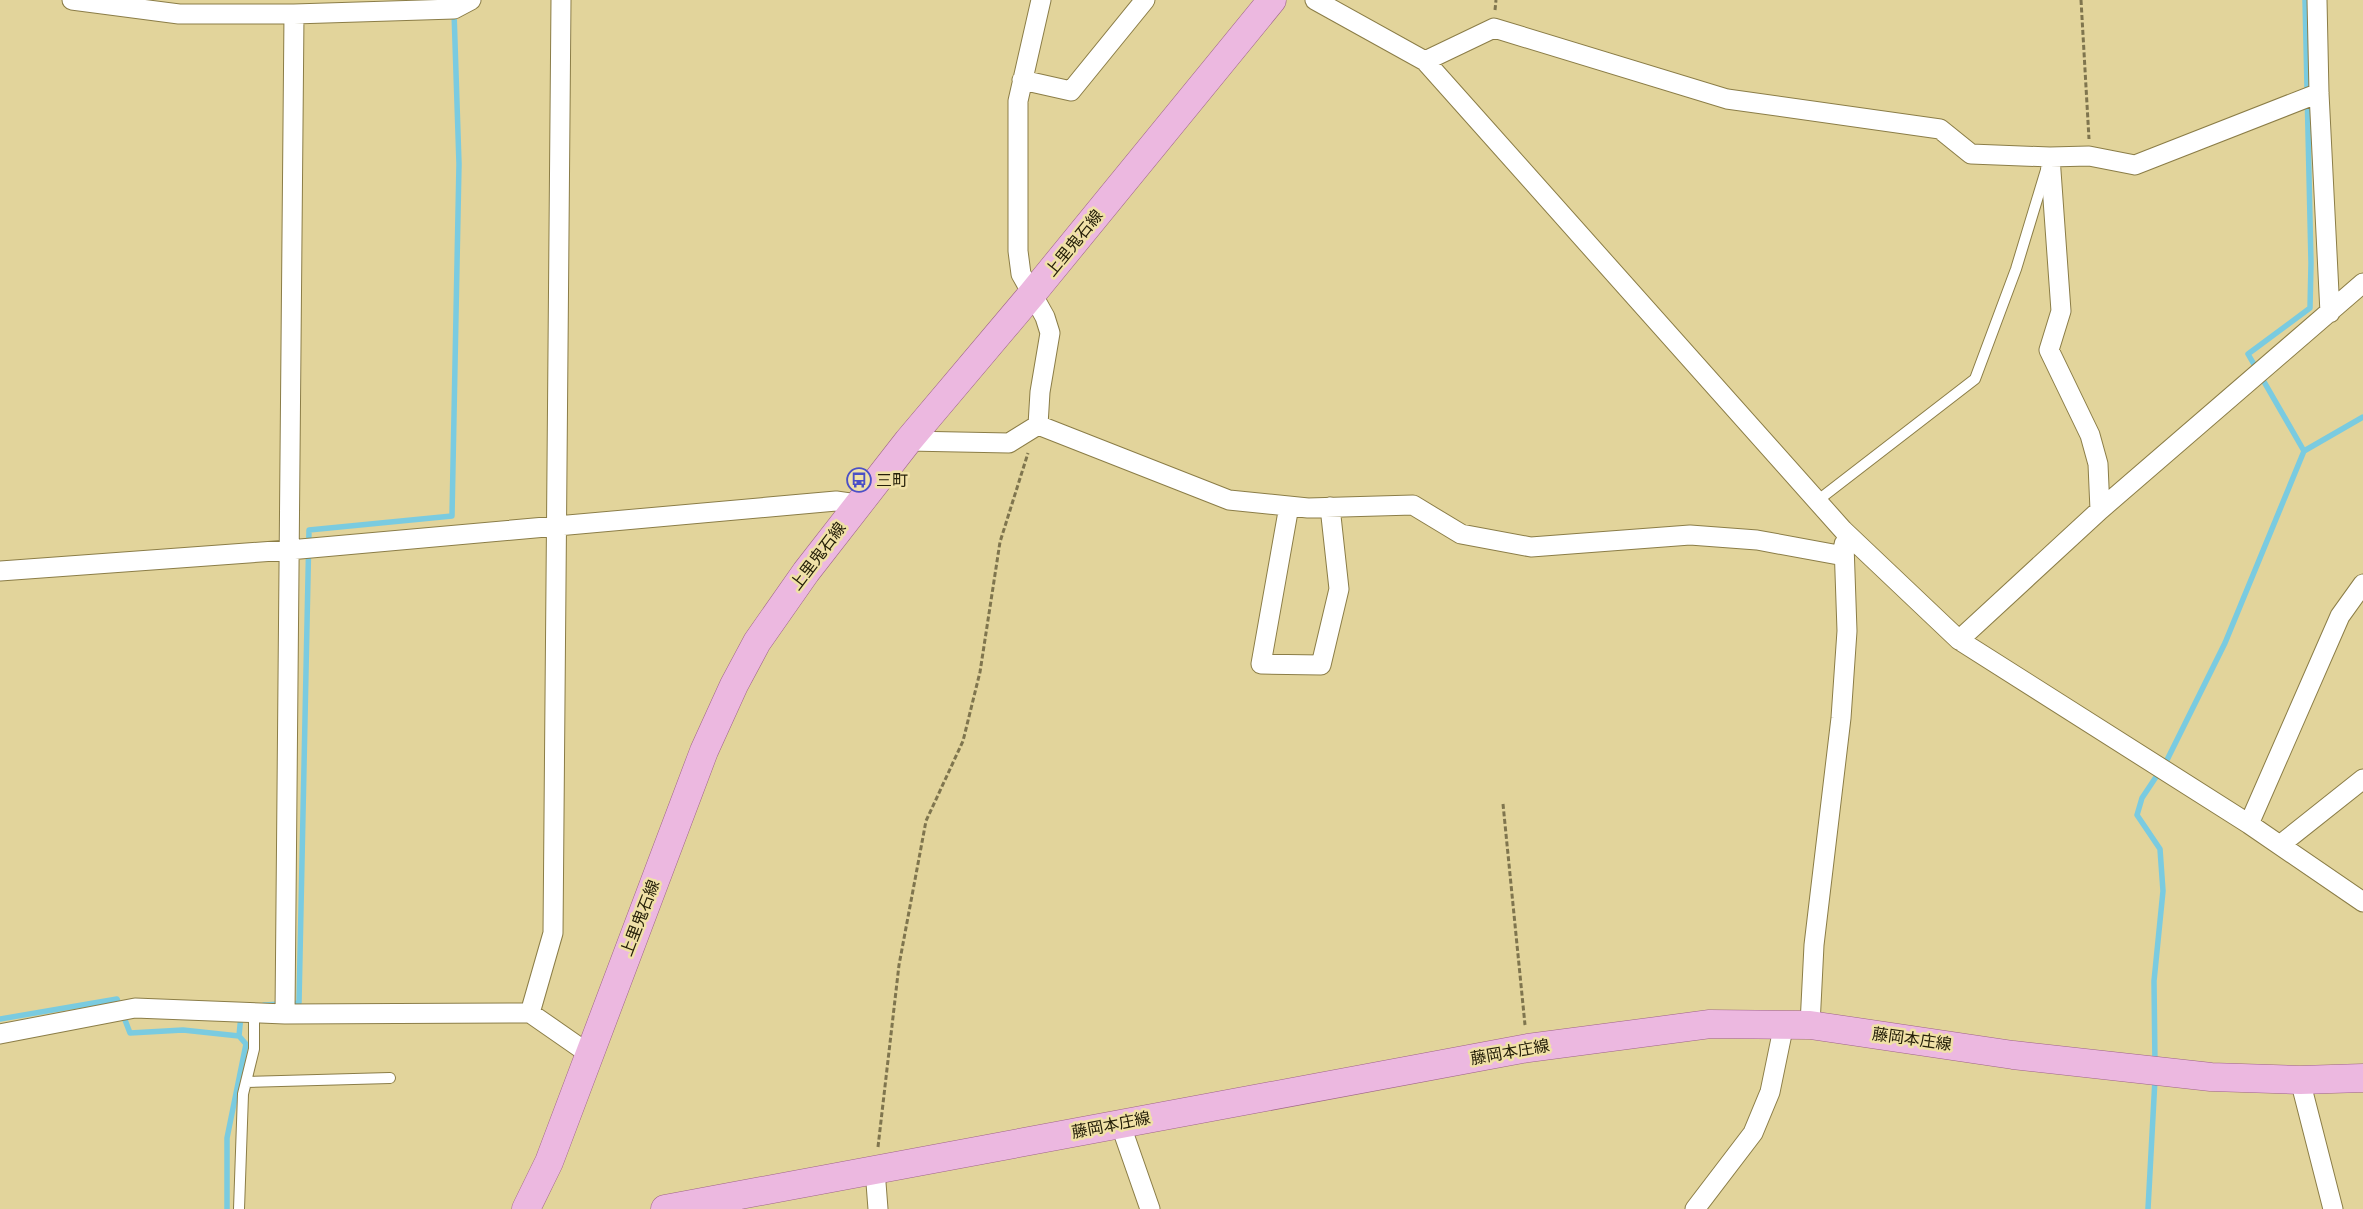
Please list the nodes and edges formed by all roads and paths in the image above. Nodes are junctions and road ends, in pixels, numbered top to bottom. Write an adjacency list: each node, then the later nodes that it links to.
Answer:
1 (72, 0): 11 (street)
2 (471, 0): 10 (street)
3 (561, 0): 27 (street)
4 (1041, 0): 13 (street)
5 (1145, 0): 13 (street)
6 (1272, 0): 18 (main road, 上里鬼石線)
7 (1315, 0): 12 (street)
8 (2081, 0): 15 (path)
9 (2317, 0): 14 (street)
10 (443, 5): 11 (street)
11 (294, 14): 29 (street)
12 (1425, 60): 16 (street); 22 (street)
13 (1022, 80): 18 (street)
14 (2318, 93): 15 (street); 19 (street)
15 (2089, 156): 16 (street)
16 (2050, 157): 22 (lane); 26 (street)
17 (2363, 283): 19 (street)
18 (1032, 294): 20 (street); 21 (main road, 上里鬼石線)
19 (2330, 313): 26 (street)
20 (1038, 425): 21 (street); 24 (street); 51 (path)
21 (908, 441): 23 (main road, 上里鬼石線)
22 (1817, 501): 28 (street)
23 (857, 504): 27 (street); 45 (main road, 上里鬼石線)
24 (1289, 506): 25 (street); 25 (street)
25 (1330, 507): 30 (street)
26 (2100, 510): 33 (street)
27 (556, 525): 29 (street); 40 (street)
28 (1843, 530): 30 (street); 33 (street)
29 (290, 550): 31 (street); 41 (street)
30 (1844, 556): 42 (street)
31 (0, 571)
32 (2363, 584): 36 (street)
33 (1959, 640): 36 (street)
34 (2363, 780): 37 (street)
35 (1503, 804): 44 (path)
36 (2249, 824): 37 (street)
37 (2280, 845): 38 (street)
38 (2363, 902)
39 (254, 1013): 41 (street); 43 (street); 49 (lane)
40 (530, 1013): 41 (street); 45 (street)
41 (285, 1014)
42 (1797, 1024): 44 (main road, 藤岡本庄線); 48 (main road, 藤岡本庄線); 57 (street)
43 (0, 1034)
44 (1528, 1048): 50 (main road, 藤岡本庄線)
45 (589, 1054): 53 (main road, 上里鬼石線)
46 (390, 1078): 49 (lane)
47 (2363, 1078): 48 (main road, 藤岡本庄線)
48 (2300, 1080): 58 (street)
49 (246, 1082): 52 (lane)
50 (1120, 1123): 51 (main road, 藤岡本庄線); 56 (street)
51 (875, 1170): 54 (main road, 藤岡本庄線); 55 (street)
52 (238, 1209)
53 (526, 1209)
54 (665, 1209)
55 (878, 1209)
56 (1150, 1209)
57 (1695, 1209)
58 (2333, 1209)

